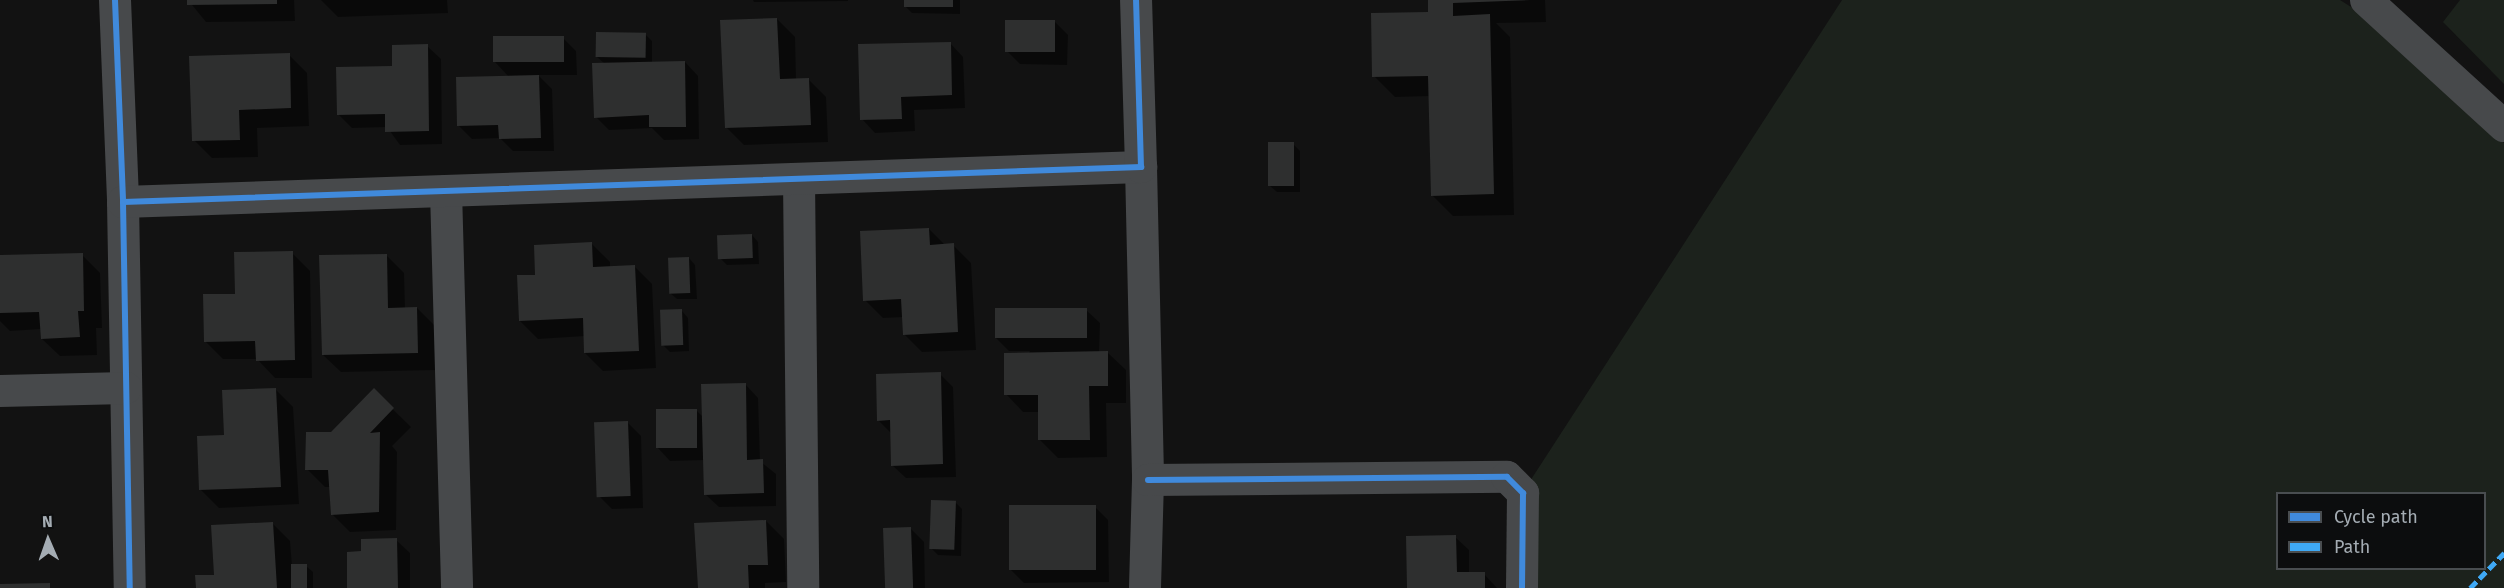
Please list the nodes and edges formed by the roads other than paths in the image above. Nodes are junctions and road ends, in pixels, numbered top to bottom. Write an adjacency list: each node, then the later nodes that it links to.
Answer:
1 (115, 0): 8 (street)
2 (1136, 0): 5 (street)
3 (2366, 0): 4 (street)
4 (2504, 126)
5 (1141, 167): 6 (street); 11 (street)
6 (799, 179): 7 (street); 14 (street)
7 (446, 191): 8 (street); 13 (street)
8 (123, 202): 9 (street)
9 (126, 388): 10 (street); 12 (street)
10 (0, 391)
11 (1148, 480): 15 (street); 16 (street)
12 (130, 588)
13 (457, 588)
14 (802, 588)
15 (1145, 588)
16 (1522, 588)

